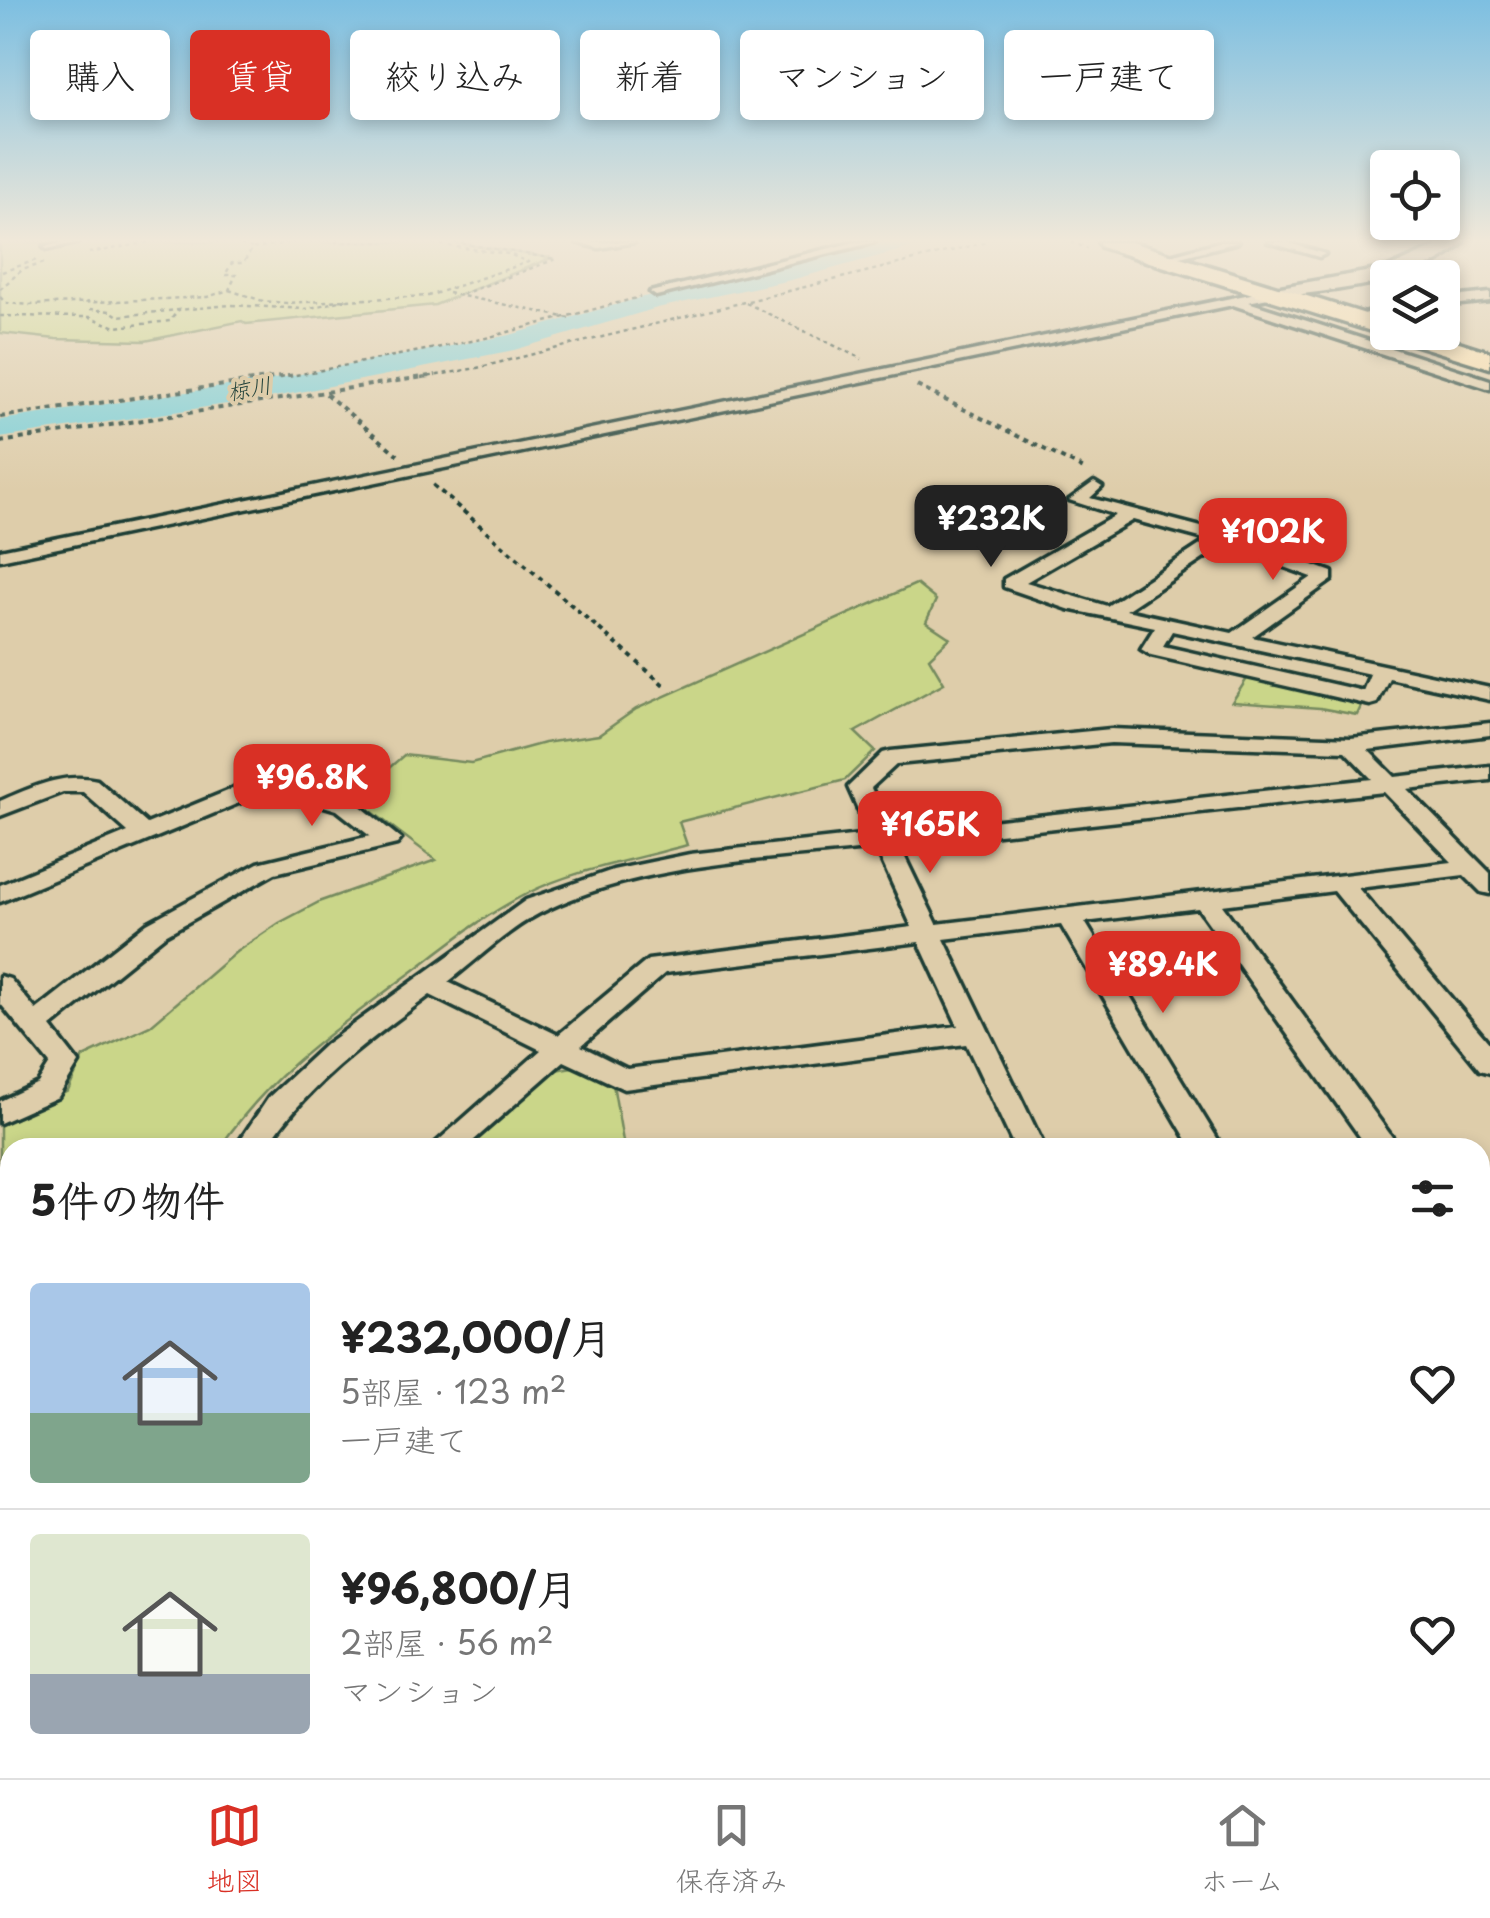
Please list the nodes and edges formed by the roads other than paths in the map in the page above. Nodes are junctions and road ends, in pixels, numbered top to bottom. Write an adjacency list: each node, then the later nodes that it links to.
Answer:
1 (1121, 325): 9 (street)
2 (1305, 325): 5 (street)
3 (1458, 350): 4 (highway)
4 (1490, 360)
5 (1490, 385)
6 (1089, 478): 7 (street)
7 (1129, 515): 8 (street); 10 (street)
8 (1222, 538): 10 (street); 12 (street)
9 (0, 555)
10 (1110, 612): 11 (street)
11 (1166, 625): 12 (street); 13 (street)
12 (1236, 639): 13 (street)
13 (1382, 671): 14 (street)
14 (1490, 694)
15 (1490, 729): 16 (street)
16 (1351, 745): 18 (street); 21 (street)
17 (1490, 773): 18 (street)
18 (1390, 784): 21 (street); 22 (street)
19 (0, 809): 20 (street)
20 (144, 834): 25 (street); 31 (street)
21 (884, 842): 28 (street); 29 (street)
22 (1470, 866): 23 (street); 24 (street)
23 (1340, 883): 26 (street); 34 (street)
24 (1490, 887)
25 (0, 894)
26 (1205, 900): 27 (street); 40 (street)
27 (1068, 915): 28 (street); 39 (street)
28 (926, 932): 32 (street); 33 (street)
29 (426, 982): 33 (street); 36 (street)
30 (0, 985): 31 (street)
31 (34, 1026): 35 (street)
32 (976, 1033): 33 (street); 38 (street)
33 (560, 1047): 37 (street)
34 (1490, 1063)
35 (0, 1114)
36 (257, 1138)
37 (455, 1138)
38 (1025, 1138)
39 (1202, 1138)
40 (1378, 1138)

